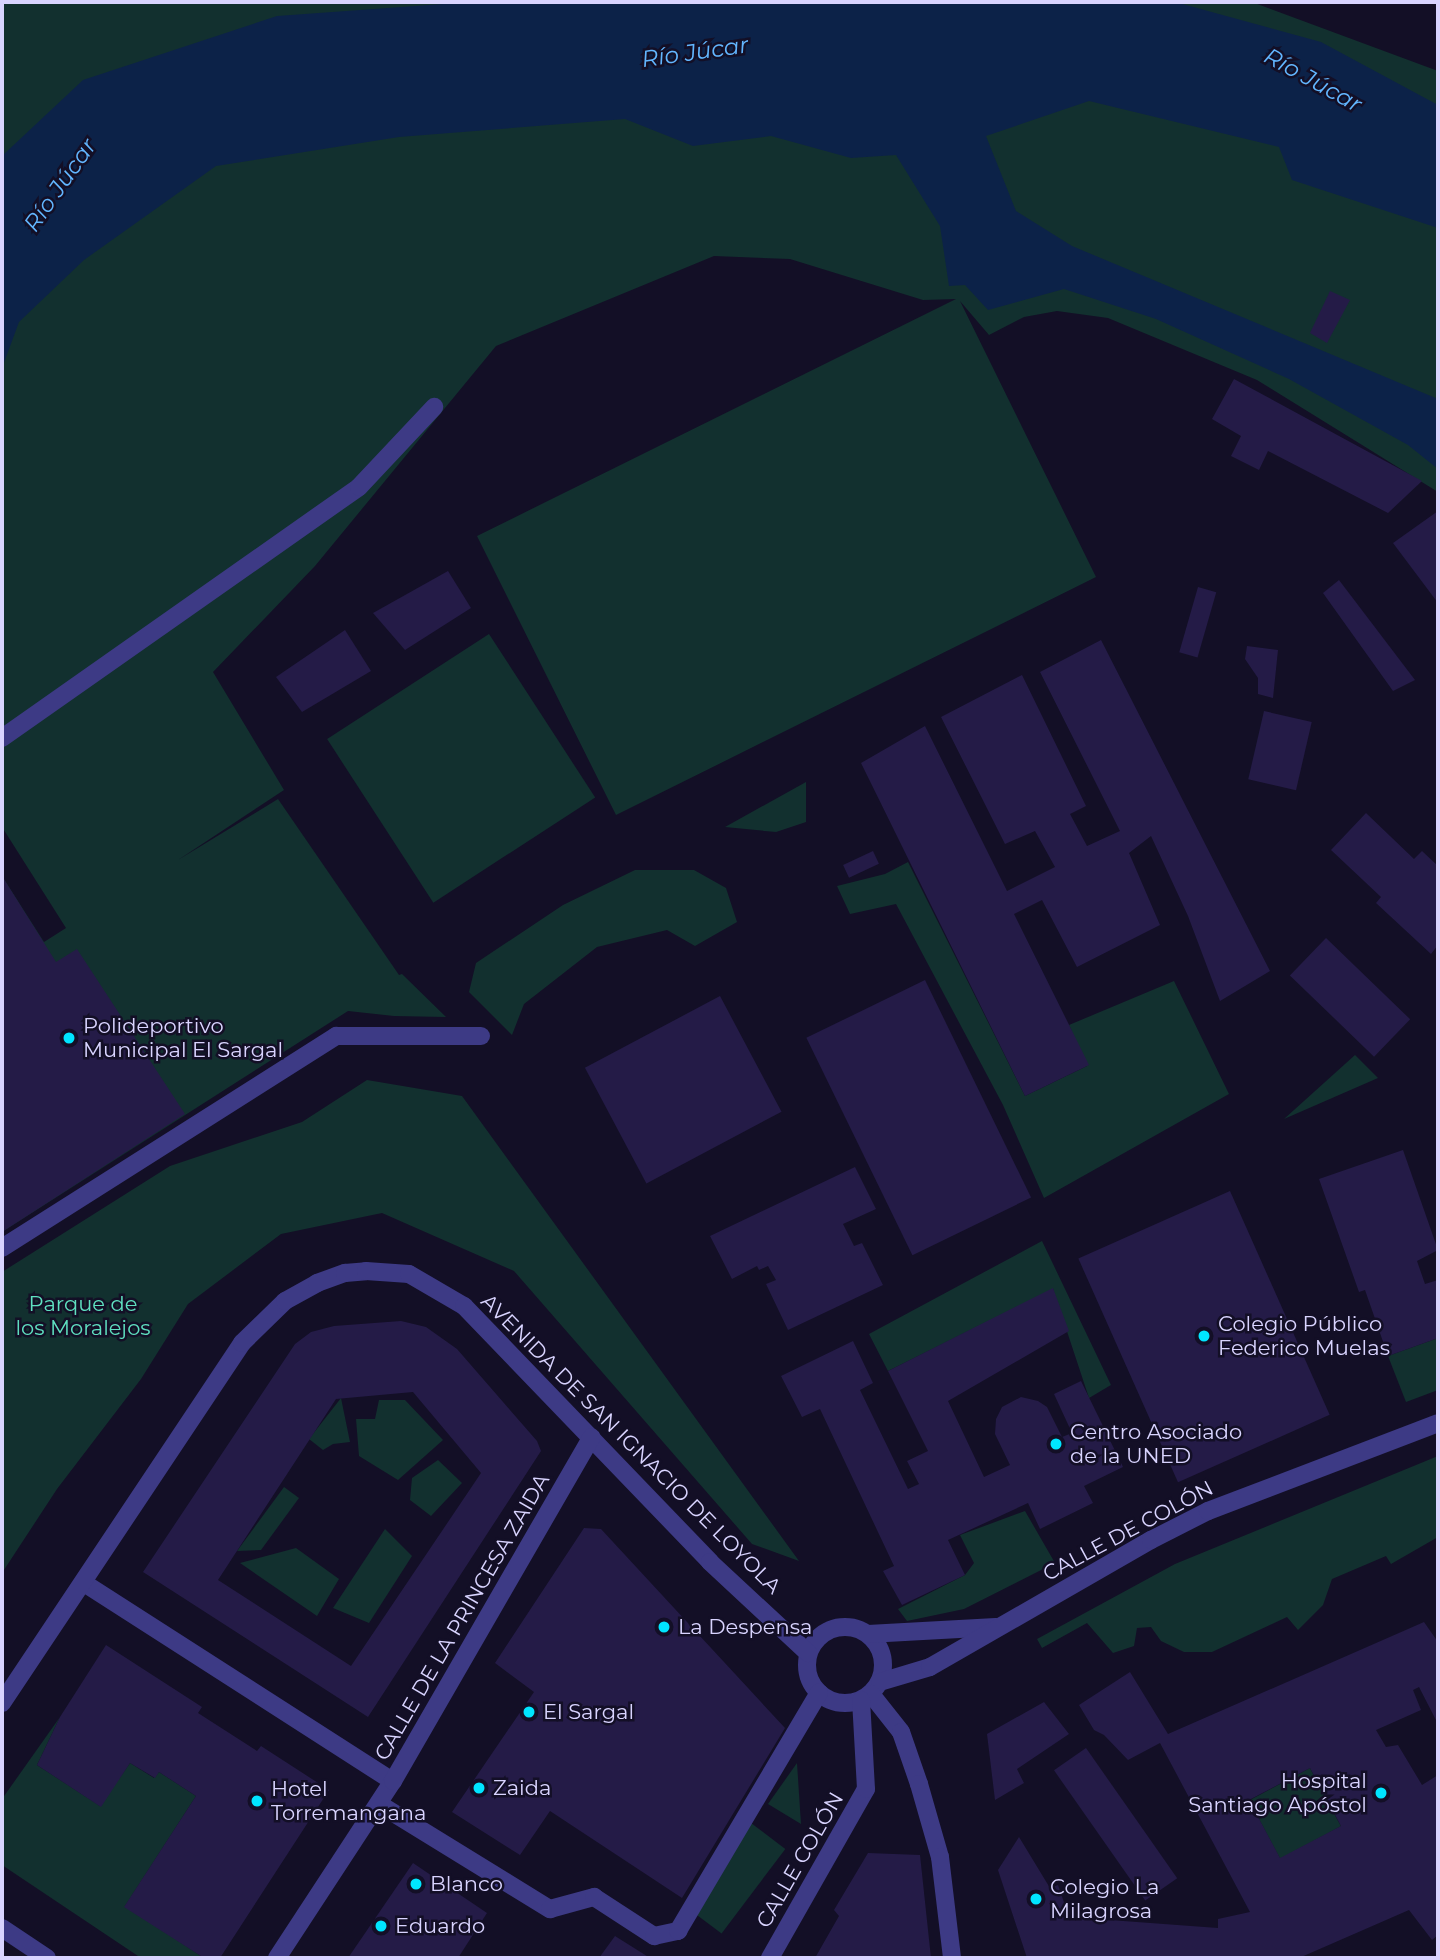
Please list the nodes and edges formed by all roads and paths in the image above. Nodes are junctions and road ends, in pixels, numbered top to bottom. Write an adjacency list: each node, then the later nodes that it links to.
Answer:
1 (434, 407): 2 (street)
2 (2, 738)
3 (481, 1036): 4 (street)
4 (2, 1248)
5 (1438, 1423): 8 (street, CALLE DE COLÓN)
6 (593, 1437): 7 (street, AVENIDA DE SAN IGNACIO DE LOYOLA); 10 (street, AVENIDA DE SAN IGNACIO DE LOYOLA); 14 (street, CALLE DE LA PRINCESA ZAIDA)
7 (84, 1583): 13 (street, AVENIDA DE SAN IGNACIO DE LOYOLA); 14 (street)
8 (1000, 1626): 9 (street, CALLE DE COLÓN); 11 (street, CALLE DE COLÓN)
9 (868, 1634): 10 (street); 11 (street)
10 (808, 1653): 12 (street)
11 (871, 1692): 12 (street); 19 (street, CALLE COLÓN); 20 (street)
12 (819, 1693): 15 (street)
13 (2, 1703)
14 (393, 1781): 15 (street, CALLE DE LA PRINCESA ZAIDA)
15 (379, 1804): 18 (street, CALLE DE LA PRINCESA ZAIDA)
16 (2, 1928): 17 (street)
17 (47, 1958)
18 (277, 1958)
19 (770, 1958)
20 (952, 1958)

